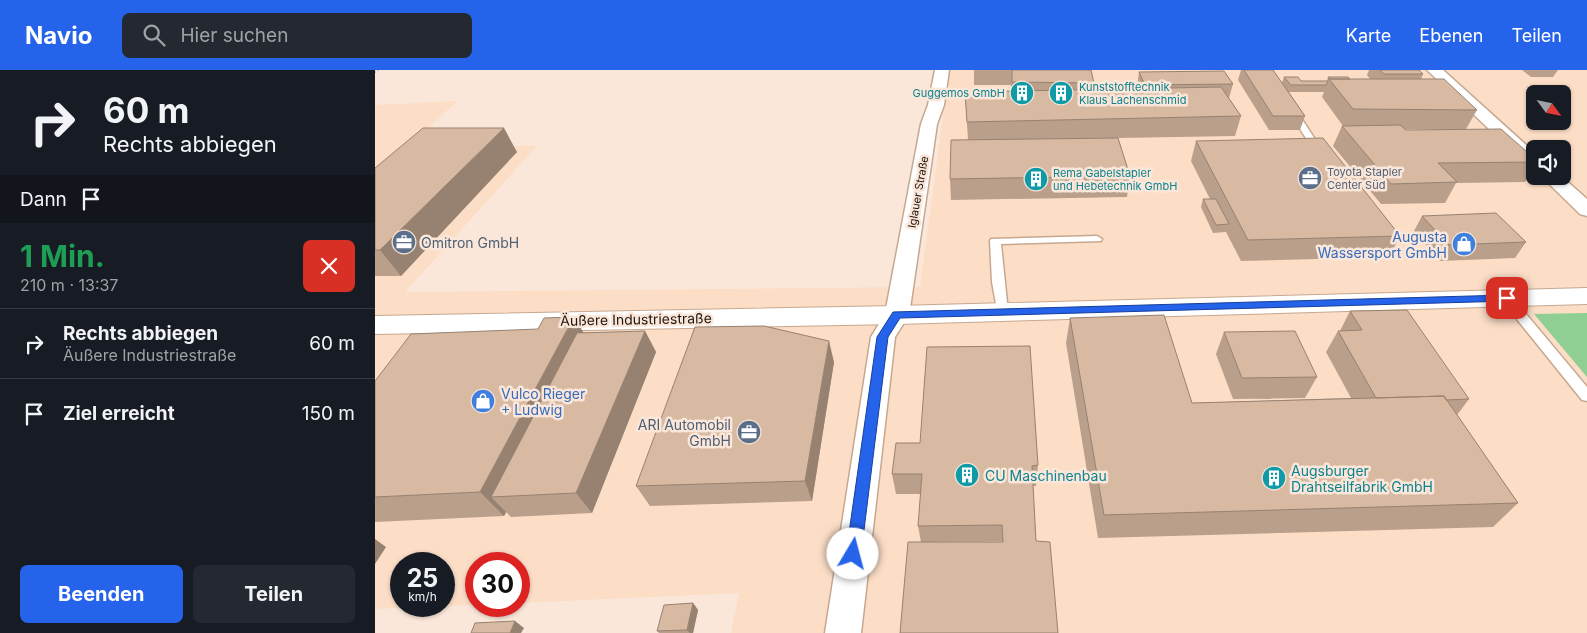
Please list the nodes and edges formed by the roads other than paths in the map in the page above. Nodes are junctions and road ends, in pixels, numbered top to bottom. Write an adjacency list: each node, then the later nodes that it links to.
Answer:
1 (942, 70): 12 (street, Iglauer Straße)
2 (1434, 70): 5 (street)
3 (1285, 102): 4 (lane)
4 (1316, 147)
5 (1526, 155)
6 (1560, 185): 7 (street)
7 (1587, 210)
8 (1097, 240): 11 (lane)
9 (1587, 296): 10 (street, Äußere Industriestraße)
10 (1507, 298): 11 (street, Äußere Industriestraße); 14 (lane)
11 (1002, 312): 12 (street, Äußere Industriestraße)
12 (897, 315): 13 (street, Äußere Industriestraße); 15 (street)
13 (375, 325)
14 (1587, 396)
15 (843, 633)

